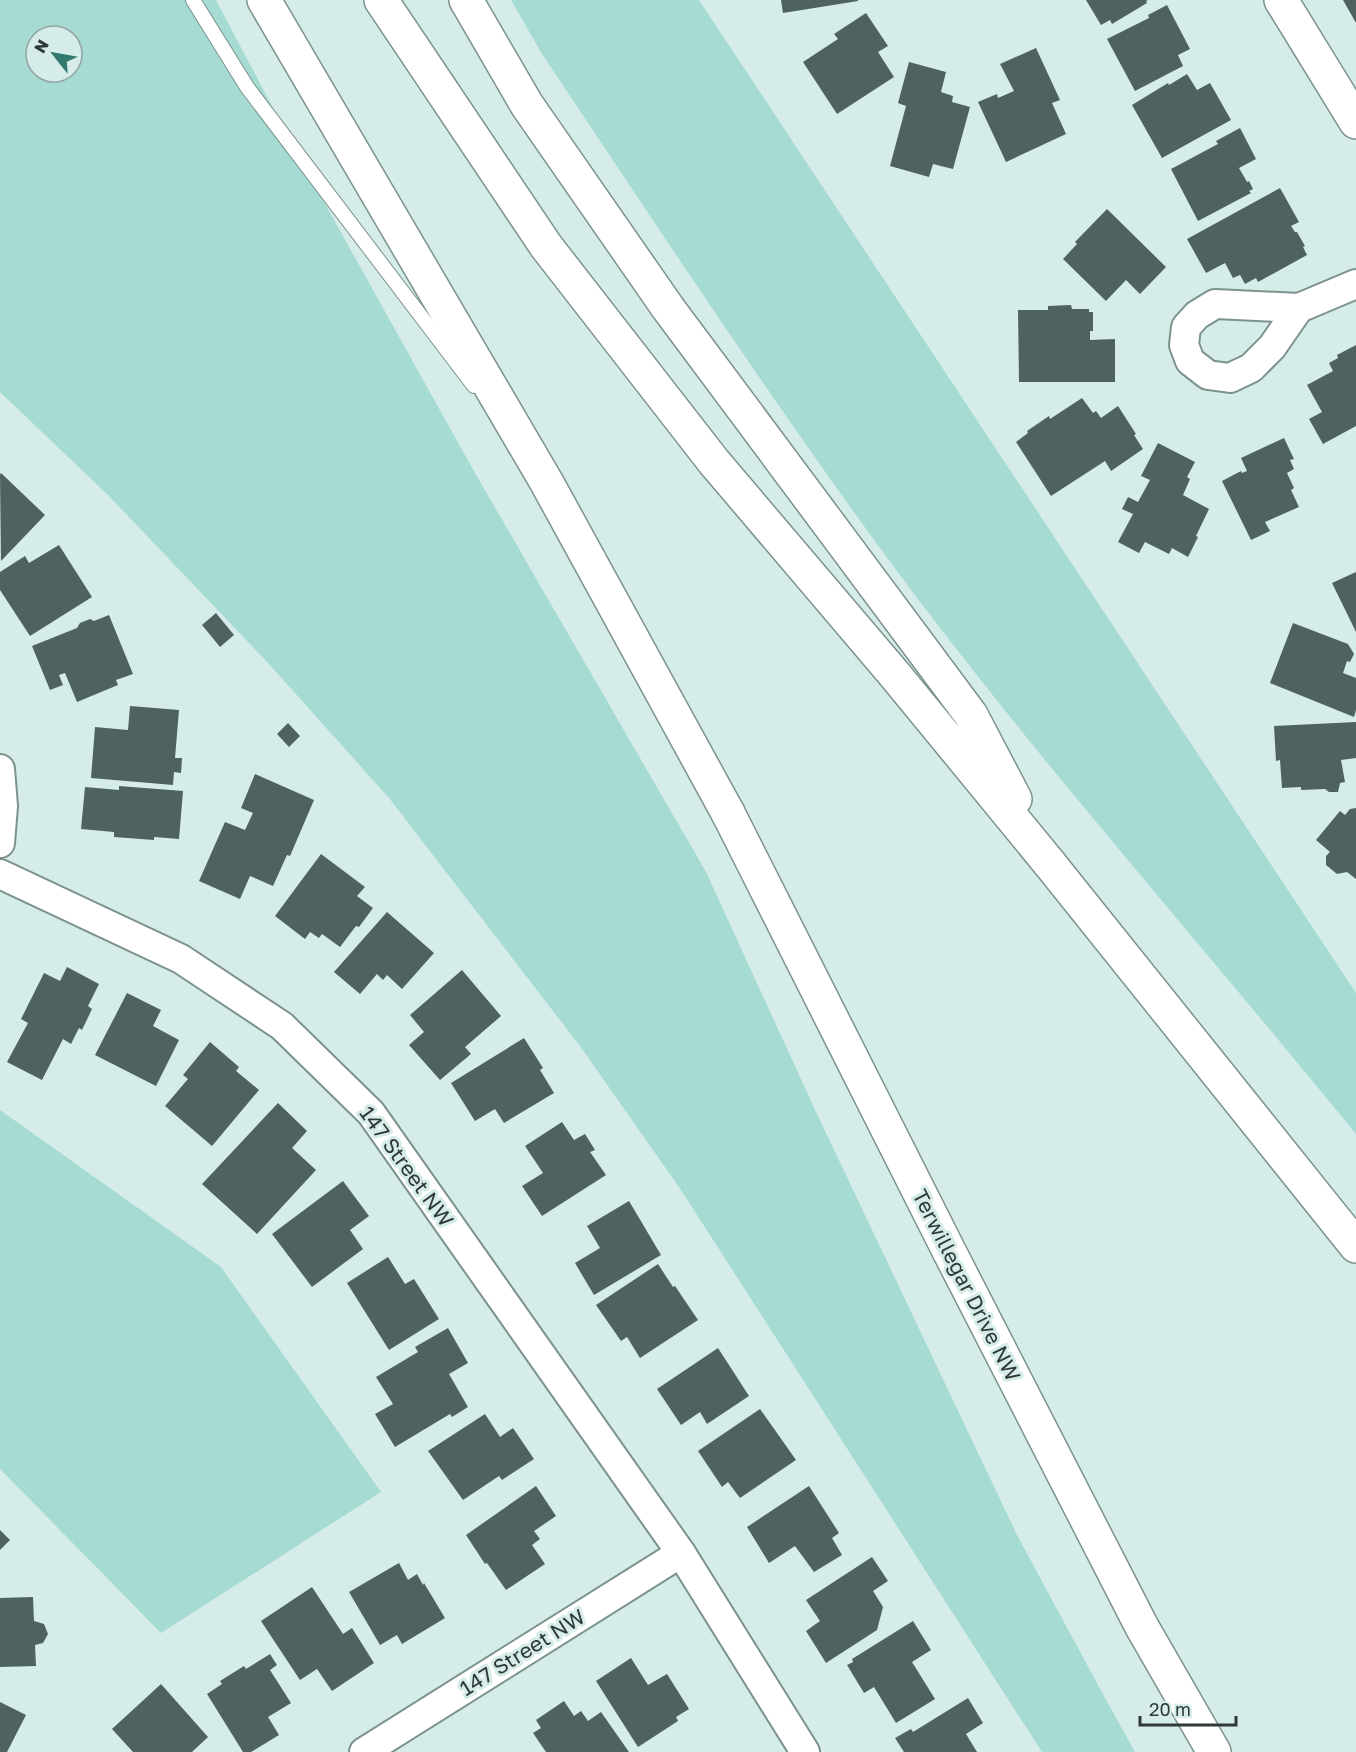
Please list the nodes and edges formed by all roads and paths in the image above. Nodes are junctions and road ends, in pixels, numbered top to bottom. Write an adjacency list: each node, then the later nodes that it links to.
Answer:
1 (193, 0): 9 (lane)
2 (264, 0): 9 (main road, Terwillegar Drive NW)
3 (381, 0): 12 (main road)
4 (466, 0): 12 (main road)
5 (1281, 0): 6 (main road)
6 (1356, 122)
7 (1356, 284): 8 (street)
8 (1299, 308)
9 (547, 483): 18 (main road, Terwillegar Drive NW)
10 (0, 769): 11 (street)
11 (0, 843)
12 (1050, 864): 14 (main road)
13 (0, 874): 15 (street, 147 Street NW)
14 (1356, 1246)
15 (681, 1553): 16 (street, 147 Street NW); 17 (street, 147 Street NW)
16 (364, 1752)
17 (805, 1752)
18 (1214, 1752)

